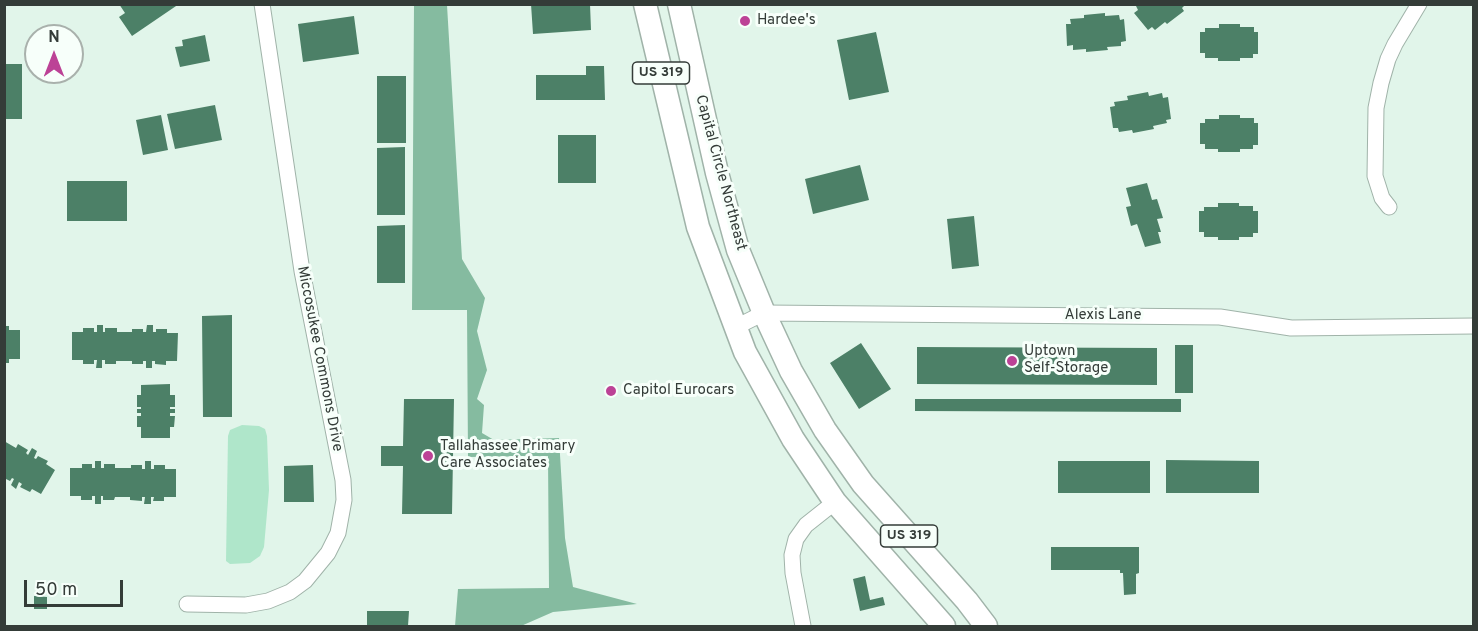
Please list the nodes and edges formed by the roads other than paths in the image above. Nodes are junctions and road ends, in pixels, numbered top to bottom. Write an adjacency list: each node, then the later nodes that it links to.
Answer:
1 (262, 4): 13 (street, Miccosukee Commons Drive)
2 (645, 4): 6 (main road, US 319)
3 (679, 4): 5 (main road, Capital Circle Northeast / US 319)
4 (1419, 4): 7 (street)
5 (703, 113): 6 (main road); 8 (main road, Capital Circle Northeast / US 319)
6 (673, 125): 10 (main road, US 319)
7 (1389, 207)
8 (764, 313): 9 (street, Alexis Lane); 10 (street, Alexis Lane); 11 (main road, Capital Circle Northeast / US 319)
9 (1473, 326)
10 (734, 328): 12 (main road, US 319)
11 (863, 484): 12 (main road); 16 (main road, Capital Circle Northeast / US 319)
12 (835, 502): 14 (street); 15 (main road, US 319)
13 (187, 604)
14 (803, 627)
15 (944, 627)
16 (987, 627)

